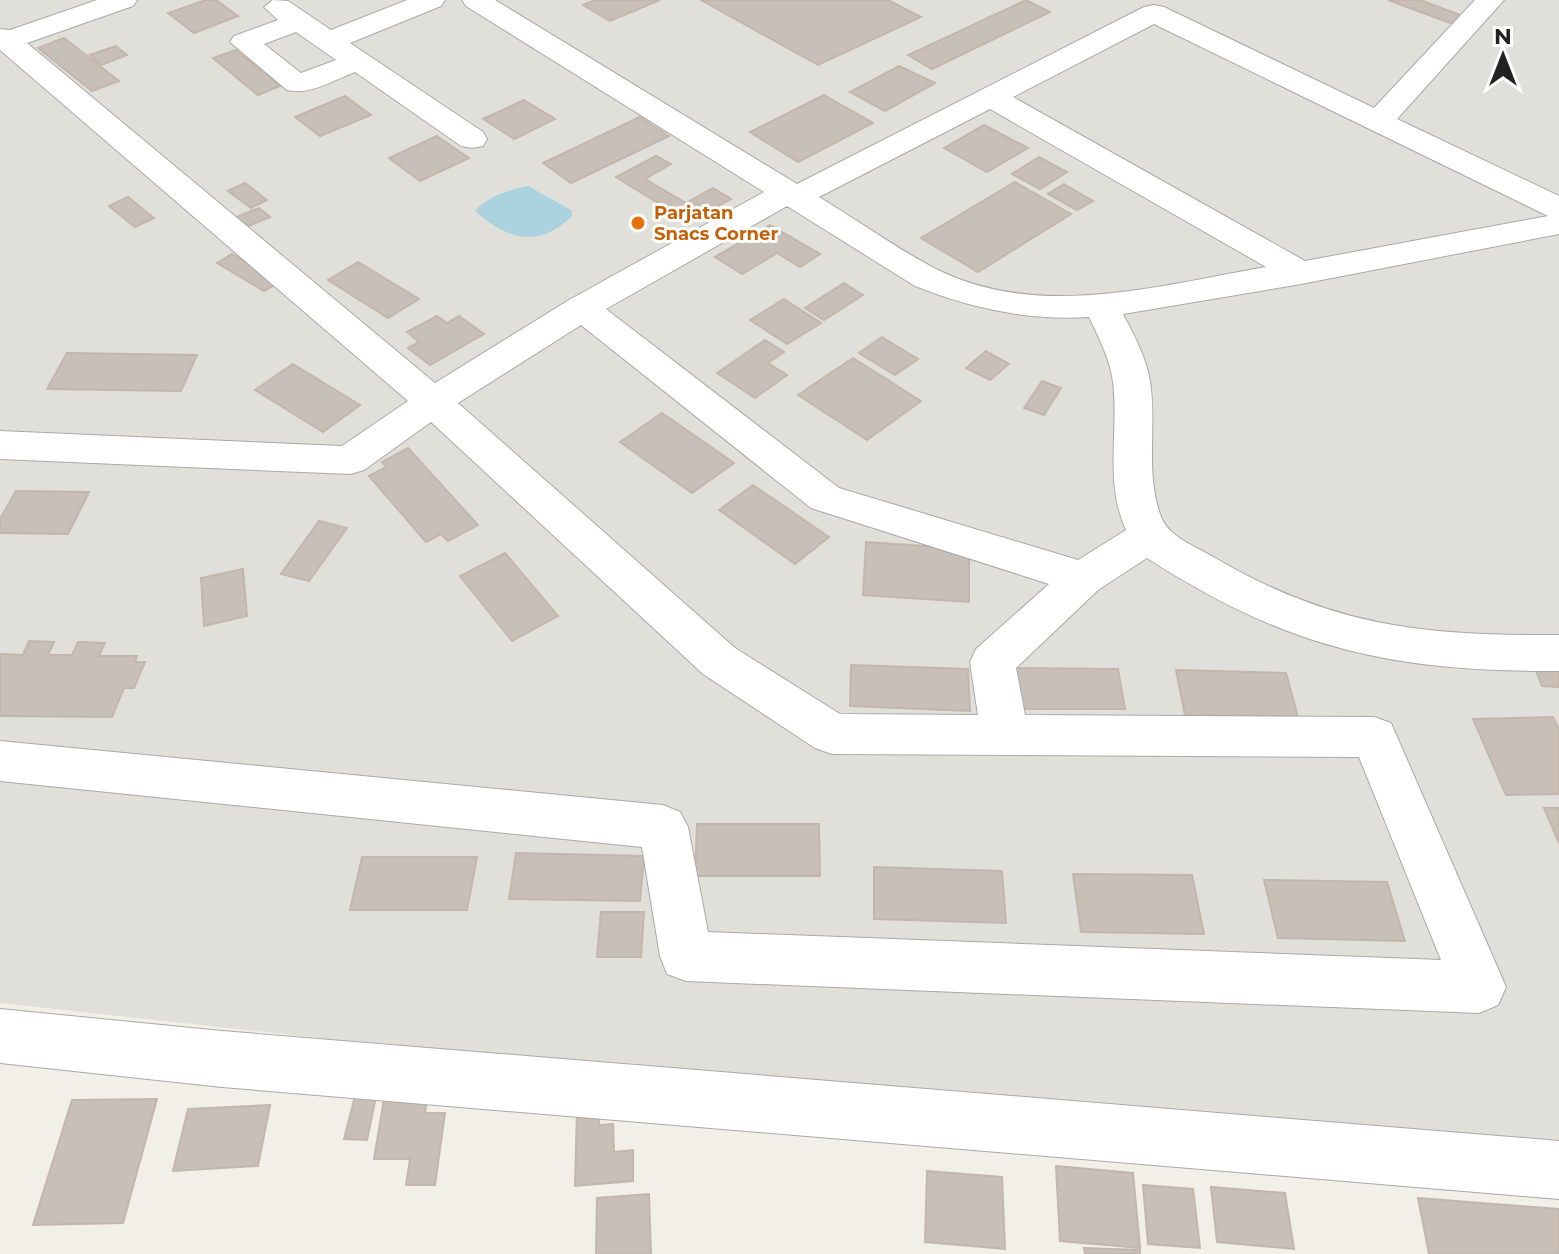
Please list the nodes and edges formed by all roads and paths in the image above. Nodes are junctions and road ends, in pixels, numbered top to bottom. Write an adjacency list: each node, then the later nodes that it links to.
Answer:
1 (123, 0): 5 (street)
2 (431, 0): 6 (street)
3 (476, 0): 11 (street)
4 (1490, 0): 9 (street)
5 (2, 38): 17 (street)
6 (330, 41): 7 (street); 7 (street)
7 (359, 61): 10 (street)
8 (991, 97): 9 (street); 11 (street); 14 (street)
9 (1378, 122): 12 (street)
10 (472, 139)
11 (791, 195): 15 (street); 16 (street)
12 (1559, 209)
13 (1559, 224): 14 (street)
14 (1301, 273): 15 (street)
15 (1101, 305): 19 (street)
16 (582, 308): 17 (street); 20 (street)
17 (433, 402): 18 (street); 22 (street)
18 (0, 445)
19 (1149, 536): 20 (street); 21 (street)
20 (1083, 578): 22 (street)
21 (1559, 653)
22 (1005, 735): 23 (street)
23 (0, 761)
24 (0, 1036): 25 (street)
25 (1559, 1170)

